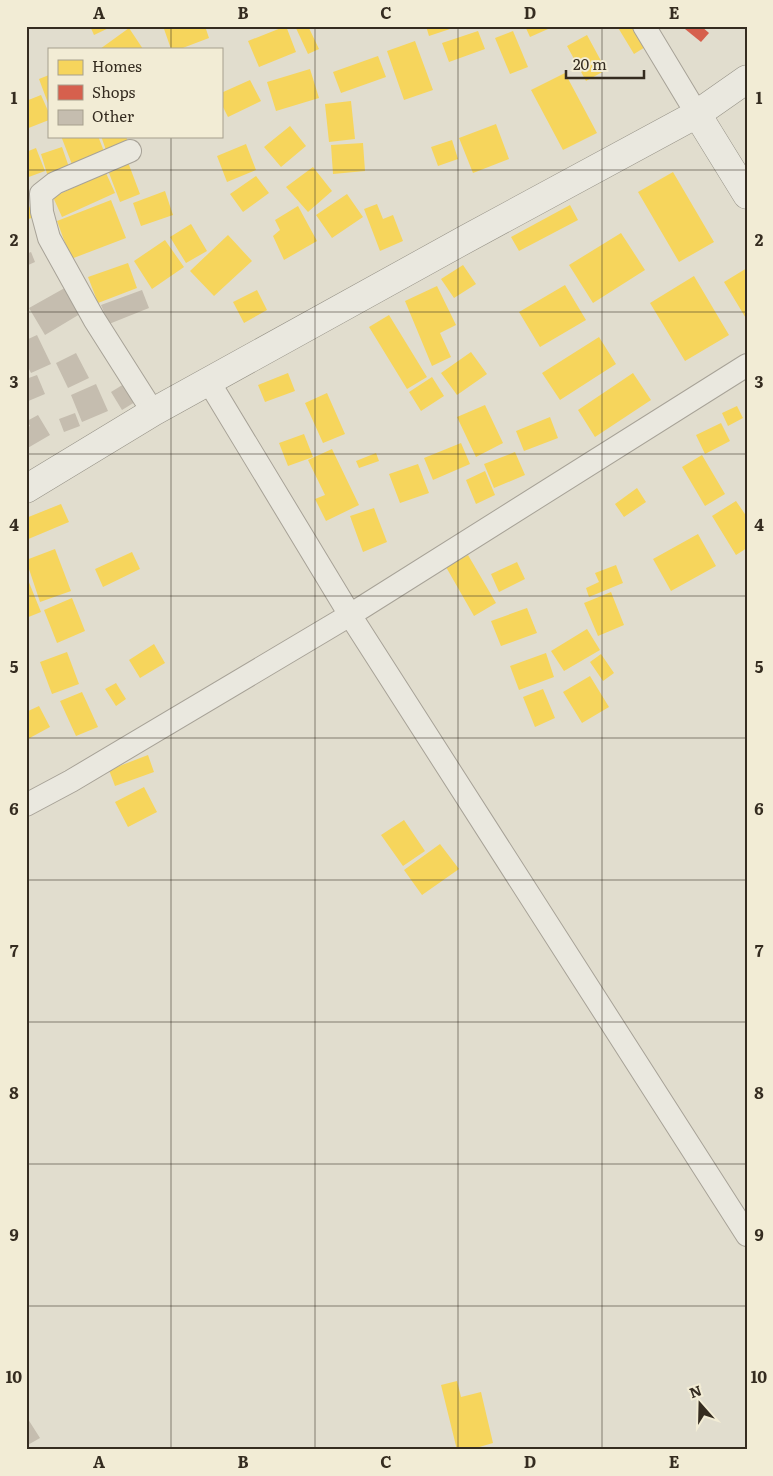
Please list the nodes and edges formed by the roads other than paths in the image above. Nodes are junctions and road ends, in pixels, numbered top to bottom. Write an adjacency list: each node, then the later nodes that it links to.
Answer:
1 (644, 26): 3 (street)
2 (747, 79): 3 (main road)
3 (697, 114): 5 (main road); 7 (main road)
4 (130, 151): 8 (street)
5 (747, 195)
6 (747, 365): 10 (street)
7 (209, 382): 8 (main road); 10 (street)
8 (153, 412): 9 (main road)
9 (26, 488)
10 (350, 615): 11 (street); 12 (street)
11 (26, 805)
12 (747, 1234)

